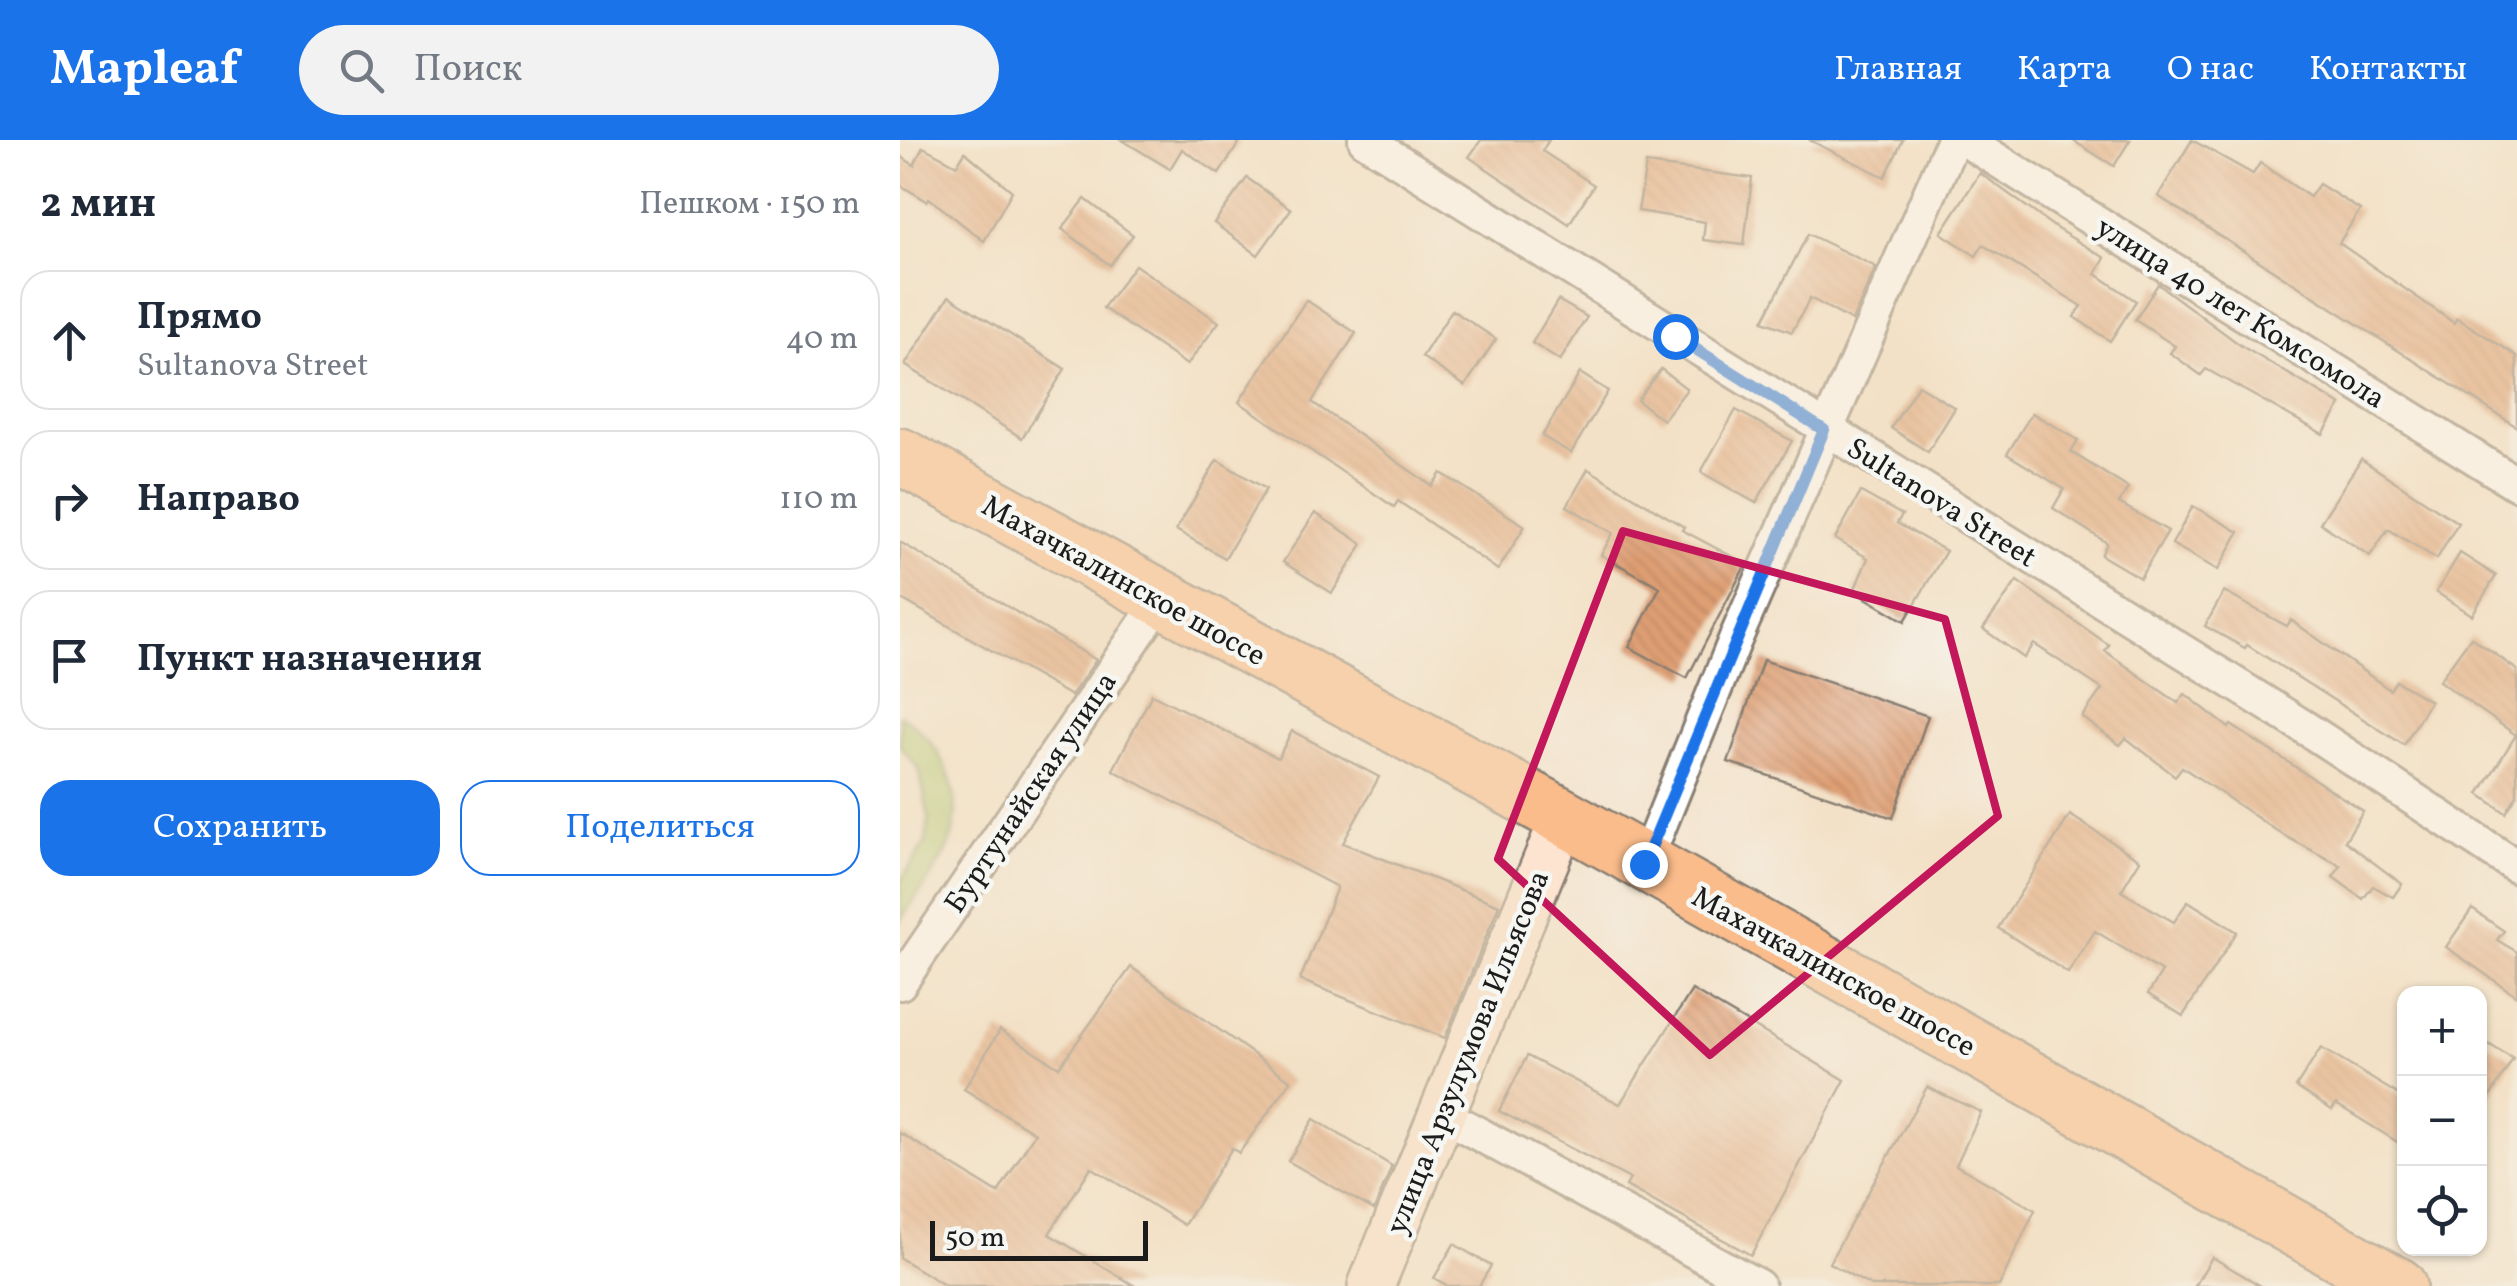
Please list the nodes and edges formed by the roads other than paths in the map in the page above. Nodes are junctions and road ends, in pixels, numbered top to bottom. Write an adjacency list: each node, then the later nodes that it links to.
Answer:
1 (1365, 140): 4 (street, Sultanova Street)
2 (1953, 140): 4 (street)
3 (1965, 140): 6 (street, улица 40 лет Комсомола)
4 (1824, 430): 9 (street); 10 (street, Sultanova Street)
5 (900, 456): 7 (highway, Махачкалинское шоссе)
6 (2517, 484)
7 (1160, 600): 8 (highway, Махачкалинское шоссе); 11 (street, Буртунайская улица)
8 (1564, 817): 9 (highway, Махачкалинское шоссе); 12 (street, улица Арзулумова Ильясова)
9 (1644, 864): 15 (highway, Махачкалинское шоссе)
10 (2517, 868)
11 (900, 983)
12 (1442, 1114): 13 (street, улица Арзулумова Ильясова); 14 (street)
13 (1371, 1286)
14 (1758, 1286)
15 (2398, 1286)

